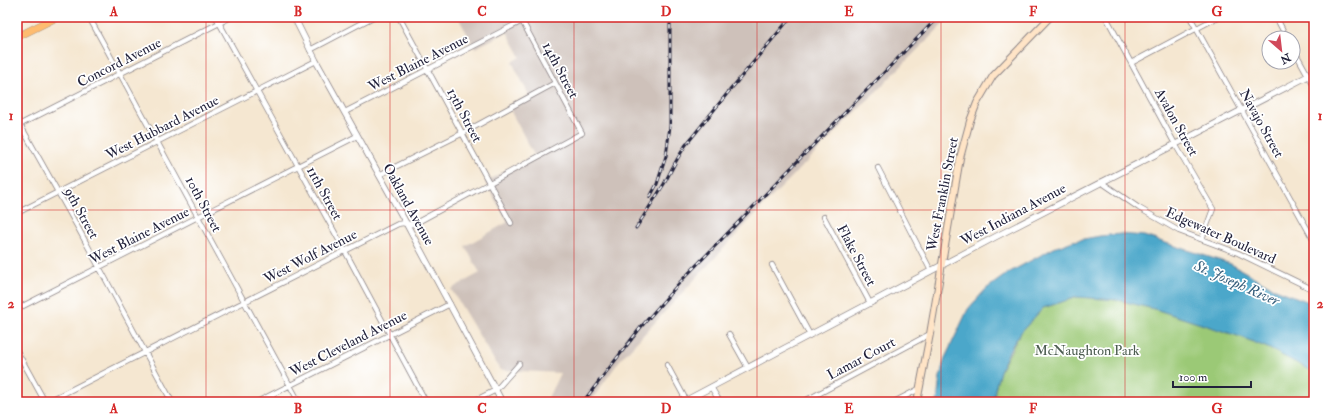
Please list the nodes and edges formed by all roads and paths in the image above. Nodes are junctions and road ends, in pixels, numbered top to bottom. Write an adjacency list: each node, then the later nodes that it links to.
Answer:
1 (57, 17): 17 (main road)
2 (89, 17): 24 (street, 10th Street)
3 (216, 17): 14 (street, 11th Street)
4 (231, 17): 14 (street, Concord Avenue)
5 (294, 17): 18 (street, Oakland Avenue)
6 (374, 17): 18 (street)
7 (400, 17): 22 (street, 13th Street)
8 (1050, 17): 54 (main road, West Franklin Street)
9 (1106, 17): 20 (street, Avalon Street)
10 (1190, 17): 15 (street, Navajo Street)
11 (1218, 17): 15 (street)
12 (1276, 17): 16 (street)
13 (521, 19): 22 (street, West Blaine Avenue); 26 (street, 14th Street)
14 (219, 23): 24 (street, Concord Avenue); 28 (street, 11th Street)
15 (1197, 28): 20 (street); 29 (street, Navajo Street)
16 (1283, 30)
17 (17, 37)
18 (310, 50): 19 (street, Oakland Avenue)
19 (316, 61): 28 (street, West Hubbard Avenue); 30 (street, Oakland Avenue)
20 (1131, 63): 37 (street, Avalon Street)
21 (1301, 63): 25 (street)
22 (428, 70): 30 (street, West Blaine Avenue); 33 (street, 13th Street)
23 (1314, 73): 25 (street, West Indiana Avenue)
24 (119, 74): 32 (street, Concord Avenue); 36 (street, 10th Street)
25 (1308, 76): 27 (street); 29 (street, West Indiana Avenue)
26 (555, 82): 33 (street); 34 (street, 14th Street)
27 (1314, 86)
28 (256, 91): 36 (street, West Hubbard Avenue); 38 (street, 11th Street)
29 (1242, 109): 37 (street, West Indiana Avenue); 49 (street, Navajo Street)
30 (345, 112): 35 (street, Oakland Avenue)
31 (17, 119): 32 (street, 9th Street)
32 (18, 125): 43 (street, 9th Street)
33 (463, 133): 40 (street); 42 (street, 13th Street)
34 (582, 133): 42 (street, West Wolf Avenue)
35 (357, 136): 38 (street, West Blaine Avenue); 40 (street, Oakland Avenue)
36 (157, 142): 43 (street, West Hubbard Avenue); 45 (street, 10th Street)
37 (1176, 144): 41 (street, West Indiana Avenue); 50 (street, Avalon Street)
38 (297, 166): 45 (street, West Blaine Avenue); 52 (street, 11th Street)
39 (878, 168): 56 (street)
40 (379, 175): 47 (street, Oakland Avenue)
41 (1101, 182): 50 (street, Edgewater Boulevard); 54 (street, West Indiana Avenue)
42 (489, 183): 47 (street, West Wolf Avenue); 48 (street, 13th Street)
43 (58, 192): 44 (street, West Hubbard Avenue); 55 (street, 9th Street)
44 (17, 213)
45 (199, 217): 55 (street, West Blaine Avenue); 58 (street, 10th Street)
46 (824, 217): 60 (street, Flake Street)
47 (406, 223): 52 (street, West Wolf Avenue); 59 (street, Oakland Avenue)
48 (511, 223)
49 (1312, 231): 51 (street, Navajo Street)
50 (1202, 239): 57 (street, Edgewater Boulevard)
51 (1314, 241)
52 (345, 251): 58 (street, West Wolf Avenue); 64 (street, 11th Street)
53 (772, 265): 65 (street)
54 (941, 266): 56 (street, West Indiana Avenue); 63 (main road, West Franklin Street)
55 (99, 268): 61 (street, West Blaine Avenue); 67 (street, 9th Street)
56 (931, 271): 60 (street, West Indiana Avenue)
57 (1313, 288)
58 (245, 302): 67 (street, West Wolf Avenue); 71 (street, 10th Street)
59 (450, 304): 64 (street, West Cleveland Avenue); 74 (street, Oakland Avenue)
60 (870, 304): 65 (street, West Indiana Avenue)
61 (17, 309)
62 (730, 334): 70 (street)
63 (930, 334): 73 (main road, West Franklin Street); 84 (street, Lamar Court)
64 (389, 335): 71 (street, West Cleveland Avenue); 80 (street, 11th Street)
65 (810, 335): 70 (street, West Indiana Avenue)
66 (17, 351): 76 (street)
67 (145, 352): 76 (street, West Wolf Avenue); 77 (street, 9th Street)
68 (519, 364): 74 (street)
69 (667, 365): 75 (street)
70 (748, 368): 72 (street, West Indiana Avenue)
71 (290, 385): 78 (street, West Cleveland Avenue); 79 (street, 10th Street)
72 (711, 387): 75 (street, West Indiana Avenue); 83 (street)
73 (919, 389): 85 (street); 86 (main road, West Franklin Street)
74 (496, 390): 81 (street); 82 (street, Oakland Avenue)
75 (684, 401)
76 (46, 402)
77 (172, 402)
78 (257, 402)
79 (299, 402)
80 (426, 402)
81 (472, 402)
82 (502, 402)
83 (720, 402)
84 (802, 402)
85 (894, 402)
86 (916, 402)

